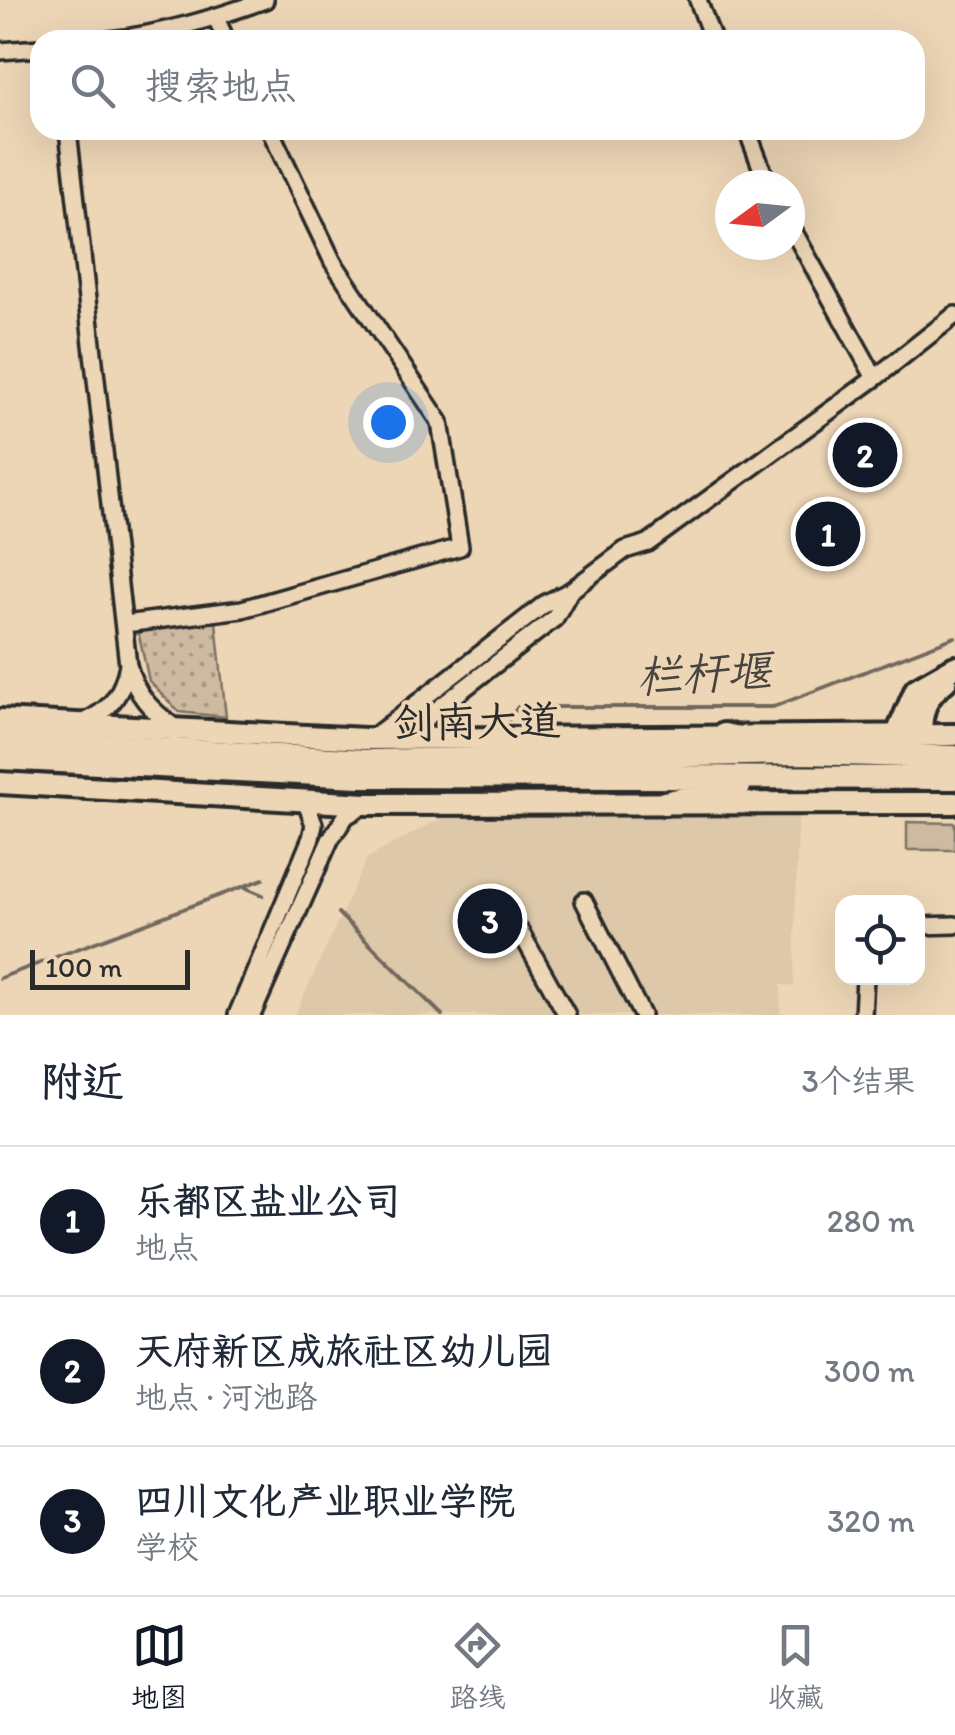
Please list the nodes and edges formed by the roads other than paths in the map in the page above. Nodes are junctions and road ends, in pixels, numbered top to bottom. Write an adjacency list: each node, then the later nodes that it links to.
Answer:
1 (265, 0): 3 (street)
2 (698, 0): 6 (street)
3 (216, 18): 4 (street); 5 (street)
4 (166, 30)
5 (221, 30)
6 (709, 30)
7 (30, 49): 8 (street)
8 (0, 51)
9 (69, 140): 17 (street)
10 (275, 140): 17 (street)
11 (751, 140): 12 (street)
12 (762, 170)
13 (805, 251): 15 (street)
14 (955, 315): 15 (street)
15 (875, 378): 16 (street)
16 (570, 591): 29 (street); 30 (street)
17 (125, 624): 18 (street)
18 (128, 666): 22 (street); 23 (street)
19 (955, 667): 25 (main road)
20 (955, 676): 26 (main road)
21 (0, 720): 22 (main road)
22 (83, 723): 23 (main road)
23 (174, 727): 29 (main road)
24 (0, 728): 32 (highway)
25 (897, 734): 26 (main road); 28 (main road)
26 (921, 734): 27 (main road)
27 (955, 734)
28 (724, 735): 30 (main road); 33 (highway)
29 (371, 739): 30 (main road)
30 (399, 739)
31 (0, 740): 32 (highway, 剑南大道)
32 (36, 742): 33 (highway, 剑南大道)
33 (801, 753): 35 (highway, 剑南大道)
34 (0, 758): 36 (highway, 剑南大道)
35 (953, 766): 36 (highway, 剑南大道)
36 (782, 778): 39 (highway)
37 (0, 784): 38 (main road)
38 (305, 800): 41 (main road); 48 (street)
39 (664, 803): 40 (main road); 41 (main road)
40 (955, 803)
41 (366, 804): 49 (street)
42 (584, 901): 47 (street)
43 (955, 925): 44 (street)
44 (925, 926)
45 (520, 931): 50 (street)
46 (865, 985): 51 (street)
47 (639, 1014)
48 (237, 1015)
49 (252, 1015)
50 (567, 1015)
51 (863, 1015)

